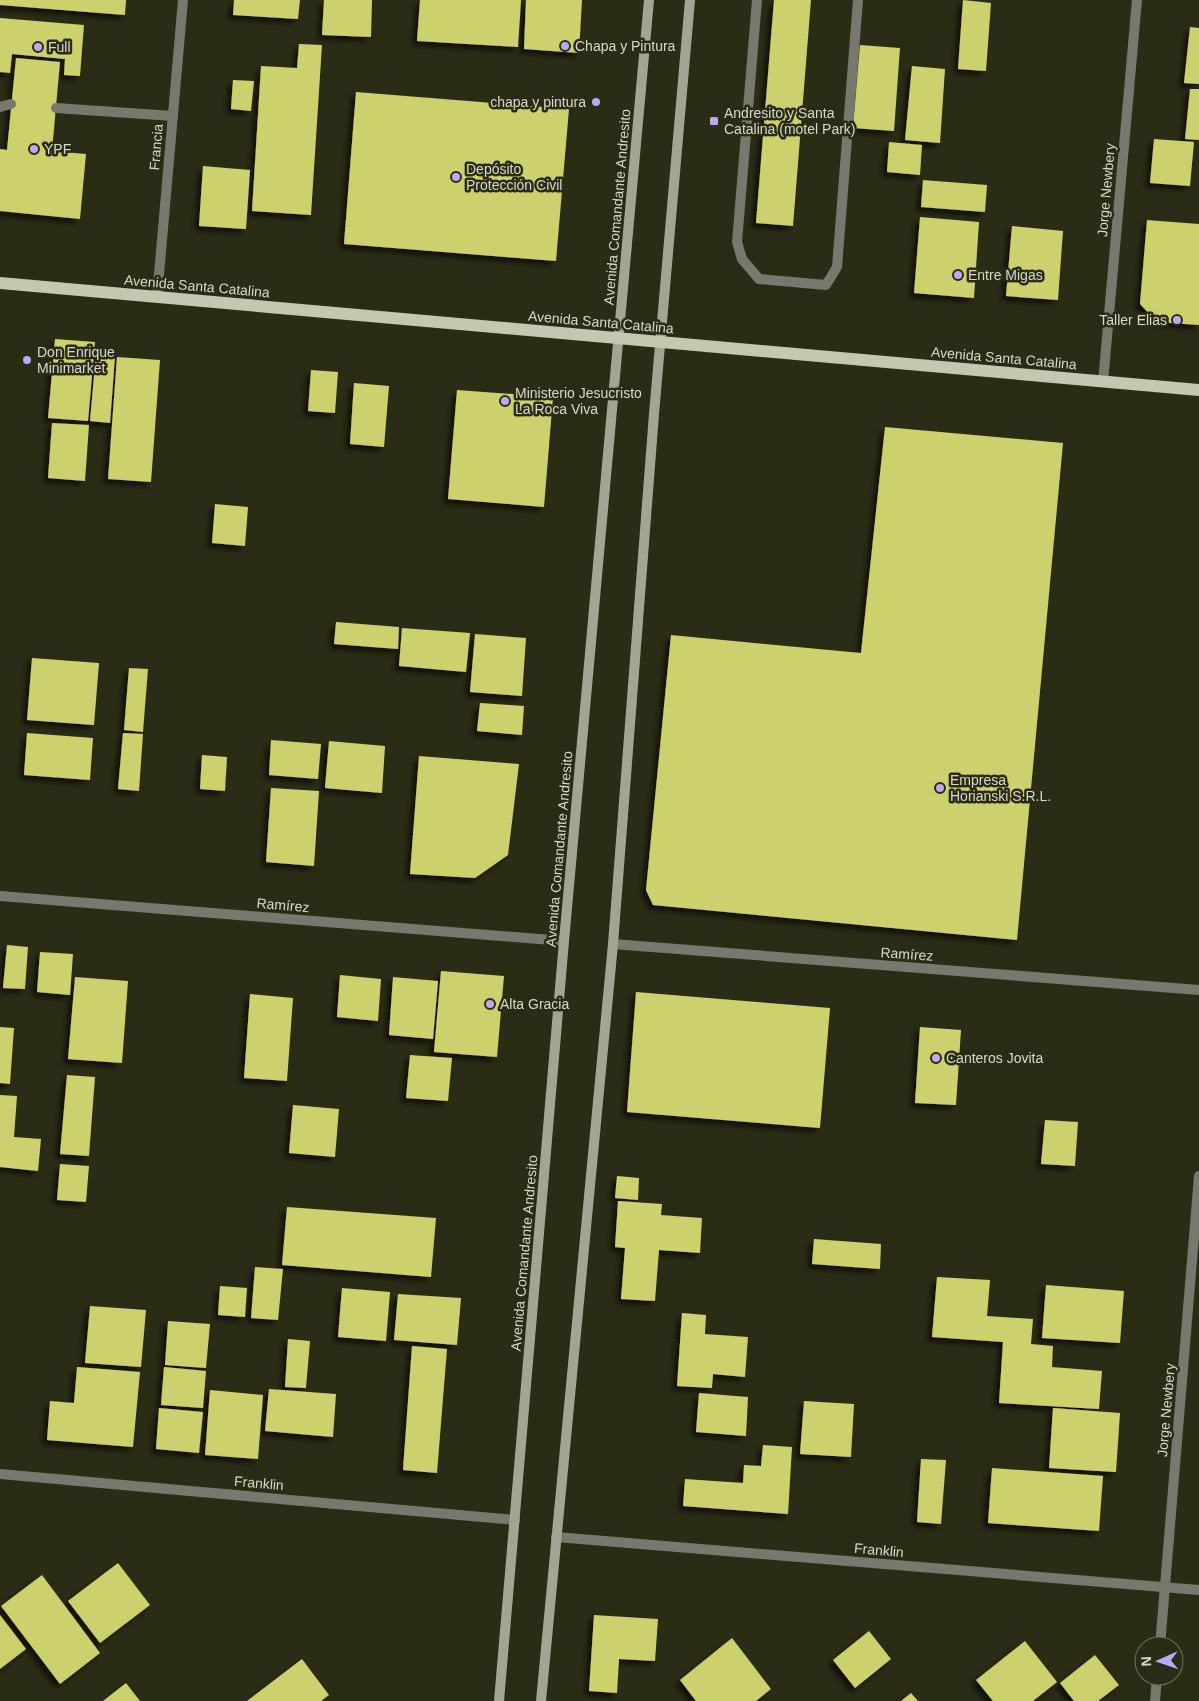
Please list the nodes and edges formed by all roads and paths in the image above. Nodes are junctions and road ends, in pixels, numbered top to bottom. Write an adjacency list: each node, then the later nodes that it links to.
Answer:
1 (183, 0): 10 (street, Francia)
2 (649, 0): 13 (main road, Avenida Comandante Andresito)
3 (690, 0): 14 (main road)
4 (757, 0): 5 (street)
5 (858, 0)
6 (1137, 0): 15 (street, Jorge Newbery)
7 (11, 104): 8 (street)
8 (0, 107)
9 (56, 108): 10 (street)
10 (173, 116): 12 (street, Francia)
11 (0, 283): 12 (main road, Avenida Santa Catalina)
12 (157, 297): 13 (main road, Avenida Santa Catalina)
13 (619, 338): 14 (main road, Avenida Santa Catalina); 18 (main road, Avenida Comandante Andresito)
14 (660, 342): 15 (main road, Avenida Santa Catalina); 19 (main road)
15 (1103, 382): 16 (main road, Avenida Santa Catalina)
16 (1199, 390)
17 (0, 896): 18 (street, Ramírez)
18 (564, 940): 23 (main road, Avenida Comandante Andresito)
19 (613, 944): 20 (street, Ramírez); 24 (main road)
20 (1199, 990)
21 (1199, 1176): 25 (street, Jorge Newbery)
22 (0, 1474): 23 (street, Franklin)
23 (515, 1520): 29 (main road, Avenida Comandante Andresito)
24 (556, 1537): 25 (street, Franklin); 30 (main road)
25 (1165, 1587): 26 (street, Franklin); 27 (street, Jorge Newbery)
26 (1199, 1590)
27 (1161, 1636)
28 (1156, 1686): 31 (street)
29 (499, 1701)
30 (541, 1701)
31 (1155, 1701)

